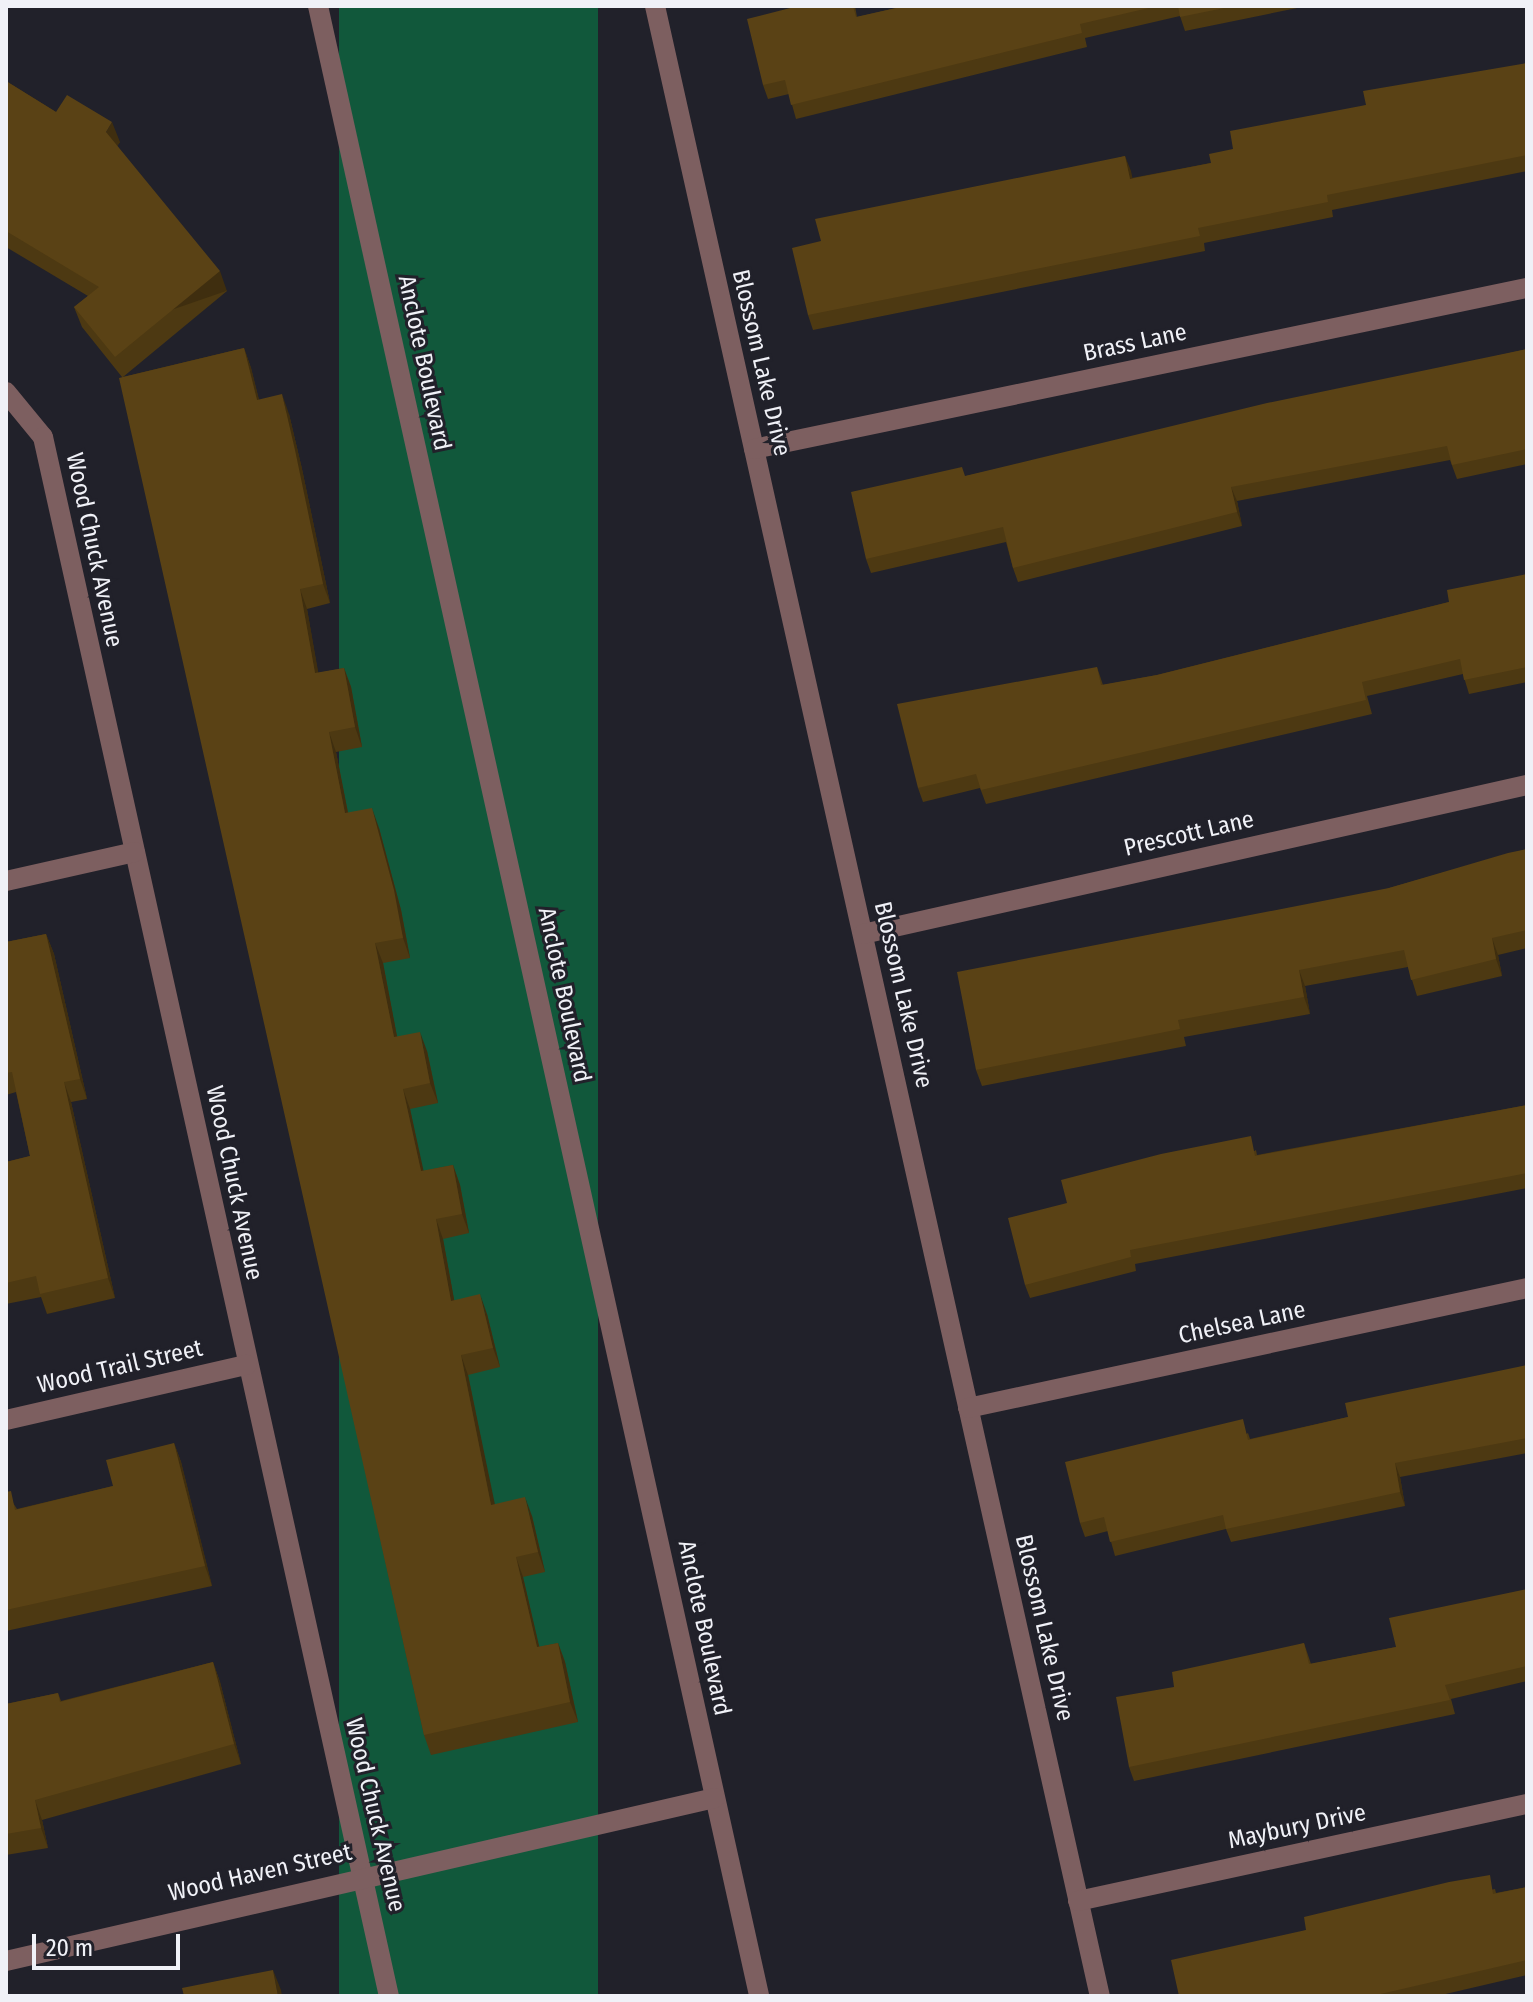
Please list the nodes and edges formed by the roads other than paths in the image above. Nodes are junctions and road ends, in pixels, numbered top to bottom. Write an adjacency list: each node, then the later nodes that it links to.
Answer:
1 (318, 6): 14 (street, Anclote Boulevard)
2 (655, 6): 5 (street, Blossom Lake Drive)
3 (1527, 288): 5 (street, Brass Lane)
4 (6, 392): 7 (street, Wood Chuck Avenue)
5 (754, 449): 9 (street, Blossom Lake Drive)
6 (1527, 785): 9 (street, Prescott Lane)
7 (135, 852): 8 (street); 11 (street, Wood Chuck Avenue)
8 (6, 881)
9 (863, 934): 12 (street, Blossom Lake Drive)
10 (1527, 1288): 12 (street, Chelsea Lane)
11 (247, 1365): 13 (street, Wood Trail Street); 16 (street, Wood Chuck Avenue)
12 (968, 1408): 17 (street, Blossom Lake Drive)
13 (6, 1420)
14 (715, 1798): 16 (street, Wood Haven Street); 20 (street, Anclote Boulevard)
15 (1527, 1804): 17 (street, Maybury Drive)
16 (363, 1876): 18 (street, Wood Haven Street); 19 (street, Wood Chuck Avenue)
17 (1078, 1901): 21 (street, Blossom Lake Drive)
18 (6, 1961)
19 (389, 1996)
20 (759, 1996)
21 (1100, 1996)

